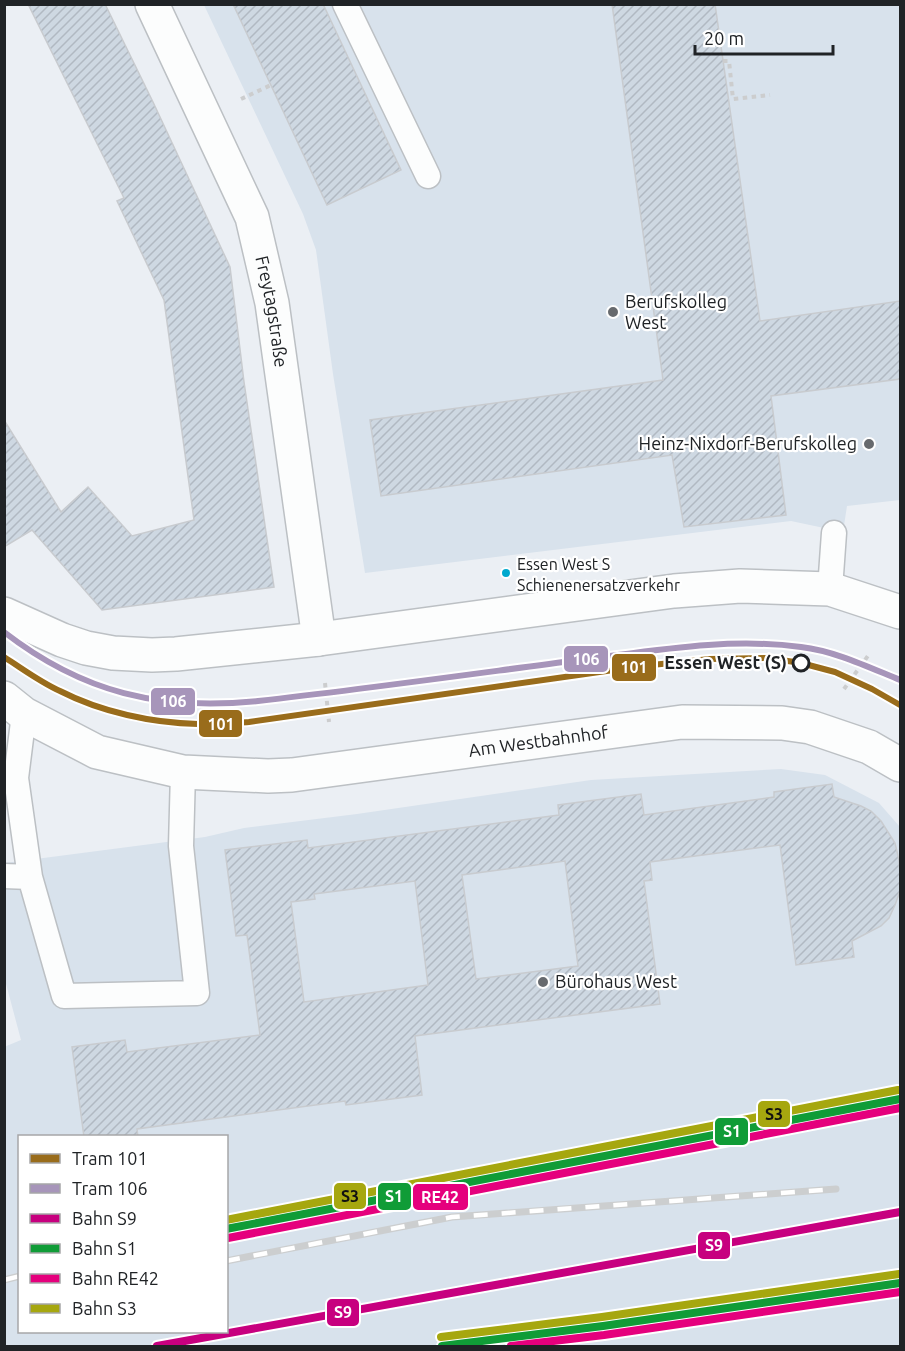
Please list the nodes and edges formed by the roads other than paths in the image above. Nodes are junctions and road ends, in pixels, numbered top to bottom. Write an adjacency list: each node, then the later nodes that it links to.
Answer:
1 (152, 4): 8 (main road, Freytagstraße)
2 (345, 4): 3 (lane)
3 (428, 176)
4 (834, 533): 5 (lane)
5 (830, 589): 6 (main road); 8 (main road)
6 (900, 612)
7 (4, 614): 8 (main road)
8 (319, 639)
9 (14, 706): 11 (main road, Am Westbahnhof); 13 (lane)
10 (900, 765): 11 (main road, Am Westbahnhof)
11 (183, 772): 13 (lane)
12 (4, 876): 13 (lane)
13 (30, 877)

